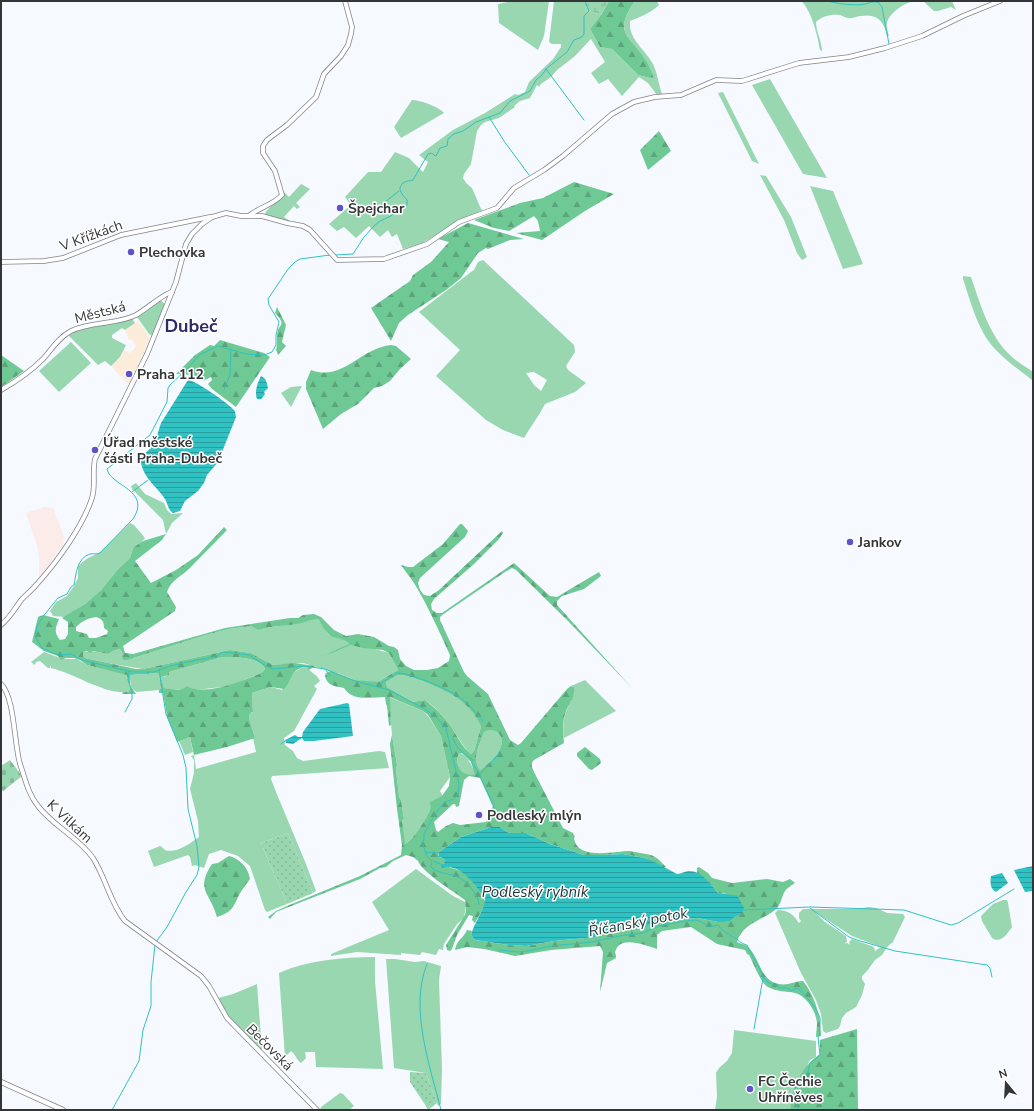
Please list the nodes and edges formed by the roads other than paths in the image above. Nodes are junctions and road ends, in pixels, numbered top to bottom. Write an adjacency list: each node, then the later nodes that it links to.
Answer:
1 (346, 1): 3 (street)
2 (1000, 1): 3 (street, V Křížkách)
3 (250, 215): 4 (street, V Křížkách)
4 (212, 217): 5 (street, V Křížkách); 6 (street)
5 (1, 262)
6 (172, 292): 7 (street, Městská); 8 (street)
7 (1, 390)
8 (1, 626)
9 (2, 685): 10 (street, K Vilkám)
10 (156, 942): 13 (street, Bečovská)
11 (1, 1082): 12 (main road)
12 (63, 1110)
13 (317, 1110)

